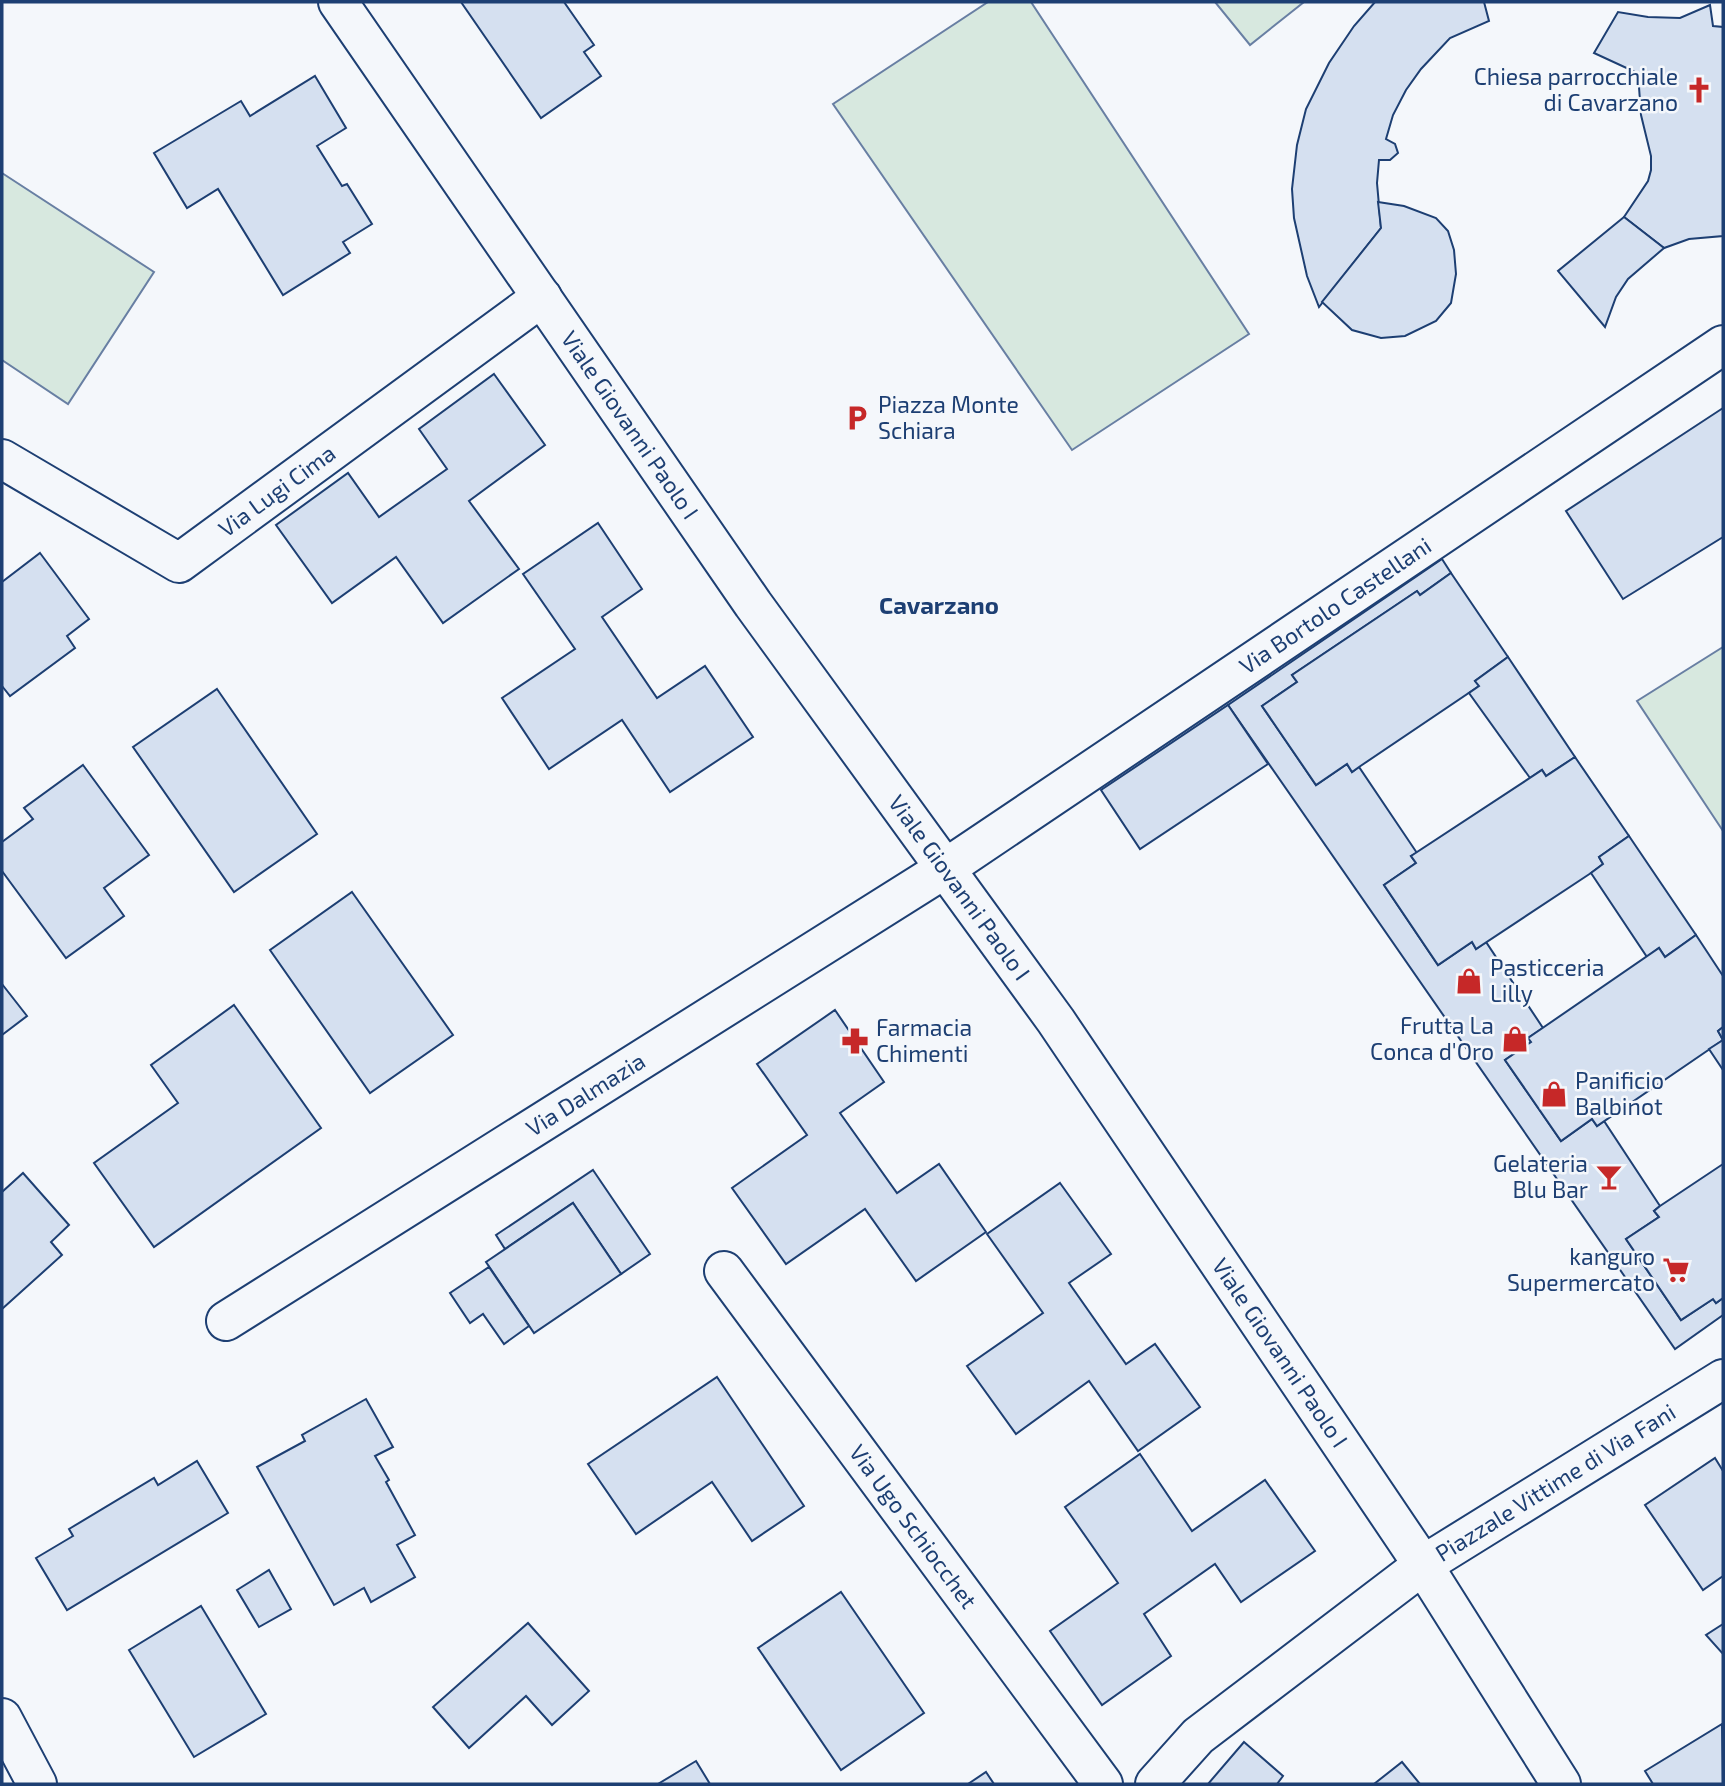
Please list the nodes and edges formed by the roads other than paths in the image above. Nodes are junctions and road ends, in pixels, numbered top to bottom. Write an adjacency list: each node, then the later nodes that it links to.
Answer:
1 (338, 2): 2 (street, Viale Giovanni Paolo I)
2 (542, 297): 4 (street, Via Lugi Cima); 5 (street, Viale Giovanni Paolo I)
3 (1723, 345): 5 (street, Via Bortolo Castellani)
4 (2, 459)
5 (946, 869): 7 (street, Via Dalmazia); 9 (street, Viale Giovanni Paolo I)
6 (724, 1271): 12 (street, Via Ugo Schiocchet)
7 (226, 1321)
8 (1723, 1379): 9 (street, Piazzale Vittime di Via Fani)
9 (1423, 1565): 13 (street); 14 (street, Viale Giovanni Paolo I)
10 (2, 1718): 11 (street)
11 (37, 1784)
12 (1103, 1784)
13 (1155, 1784)
14 (1561, 1784)

